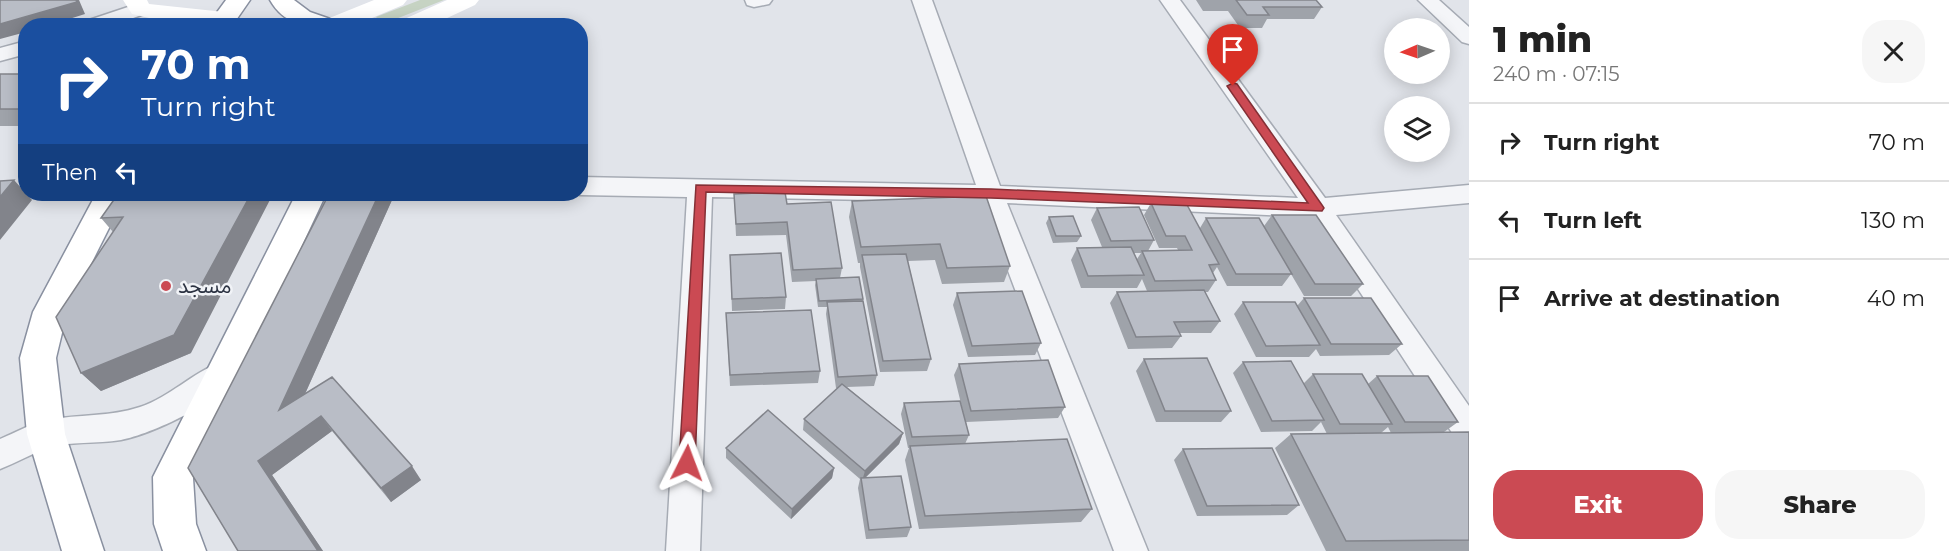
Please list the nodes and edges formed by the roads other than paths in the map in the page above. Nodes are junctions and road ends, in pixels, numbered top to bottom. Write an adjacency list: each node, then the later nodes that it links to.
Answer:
1 (282, 0): 10 (main road)
2 (395, 0): 11 (main road)
3 (466, 0): 12 (main road)
4 (922, 0): 18 (street)
5 (1170, 0): 22 (street)
6 (1428, 0): 13 (street)
7 (137, 5): 8 (main road); 9 (street)
8 (227, 15)
9 (108, 18)
10 (307, 18)
11 (349, 18)
12 (427, 18)
13 (1469, 38)
14 (18, 50): 15 (street)
15 (0, 56)
16 (588, 186): 17 (street)
17 (700, 188): 18 (street); 29 (street)
18 (991, 194): 22 (street); 30 (street)
19 (1469, 194): 22 (street)
20 (107, 201): 25 (main road)
21 (308, 201): 23 (main road)
22 (1318, 208): 24 (street)
23 (221, 375): 25 (street); 28 (main road)
24 (1469, 432)
25 (46, 434): 26 (street); 27 (main road)
26 (0, 454)
27 (83, 551)
28 (185, 551)
29 (683, 551)
30 (1131, 551)

